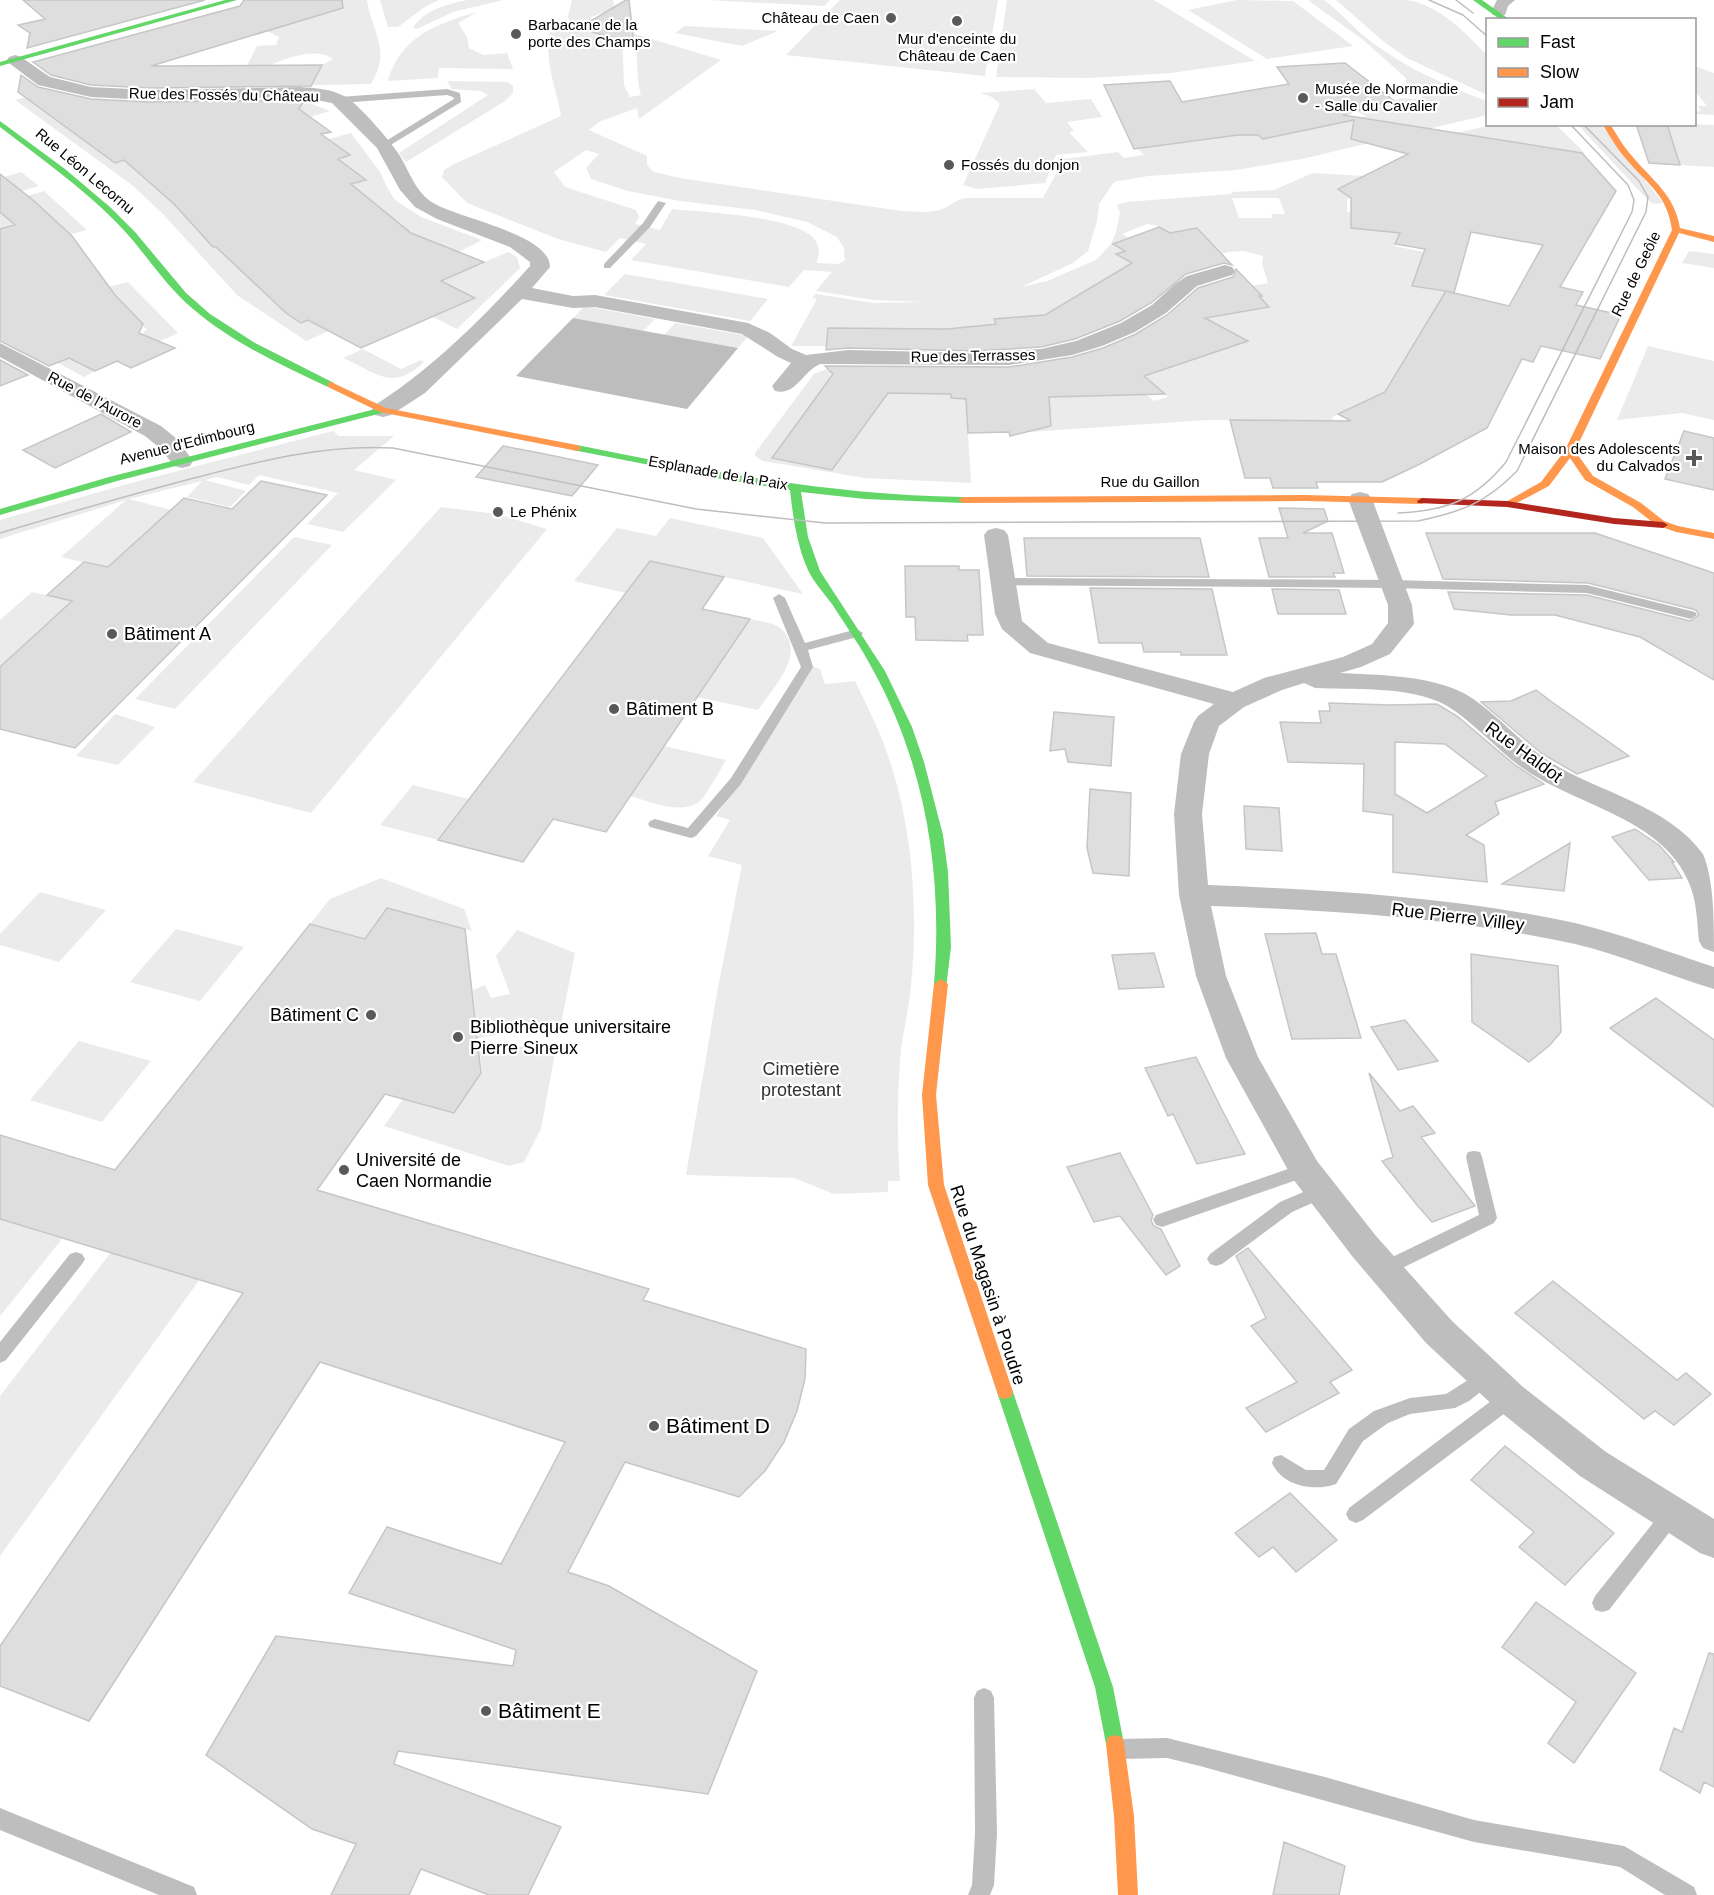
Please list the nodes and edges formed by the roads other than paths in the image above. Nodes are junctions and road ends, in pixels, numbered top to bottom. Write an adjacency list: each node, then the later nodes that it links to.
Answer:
1 (233, 0): 4 (main road)
2 (1477, 0): 3 (main road)
3 (1505, 8)
4 (7, 62): 5 (street, Rue des Fossés du Château)
5 (340, 100): 8 (street, Rue des Fossés du Château); 8 (lane)
6 (0, 123): 18 (main road, Rue Léon Lecornu)
7 (1607, 126): 11 (main road, Rue de Geôle)
8 (384, 146): 15 (street, Rue des Fossés du Château)
9 (661, 203): 13 (lane)
10 (1714, 227): 11 (main road)
11 (1676, 230): 12 (main road); 23 (main road, Rue de Geôle)
12 (1714, 239)
13 (607, 266)
14 (1225, 271): 17 (street, Rue des Terrasses)
15 (518, 292): 17 (street); 20 (street)
16 (0, 349): 24 (street, Rue de l'Aurore)
17 (806, 362): 19 (street)
18 (315, 377): 21 (main road, Rue Léon Lecornu); 21 (main road, Rue Léon Lecornu)
19 (783, 386)
20 (407, 396): 21 (street); 22 (main road)
21 (379, 397): 24 (main road, Avenue d'Edimbourg); 26 (main road, Esplanade de la Paix)
22 (431, 399)
23 (1570, 451): 28 (main road, Rue du Gaillon); 30 (main road)
24 (182, 461): 29 (main road, Avenue d'Edimbourg)
25 (747, 466): 26 (main road, Esplanade de la Paix)
26 (795, 486): 27 (main road, Rue du Gaillon); 37 (main road, Rue du Magasin à Poudre)
27 (1360, 499): 28 (main road, Rue du Gaillon); 34 (street)
28 (1507, 504): 30 (main road, Rue du Gaillon)
29 (0, 512)
30 (1663, 525): 32 (main road, Rue du Gaillon)
31 (996, 535): 33 (street)
32 (1714, 536)
33 (1002, 582): 34 (lane); 40 (street)
34 (1392, 584): 36 (lane); 39 (street)
35 (778, 598): 38 (lane)
36 (1691, 615)
37 (857, 633): 38 (lane); 60 (main road, Rue du Magasin à Poudre)
38 (801, 648): 41 (lane)
39 (1294, 678): 40 (street); 43 (street, Rue Haldot)
40 (1235, 701): 42 (street)
41 (655, 824)
42 (1194, 895): 44 (street, Rue Pierre Villey); 46 (street)
43 (1714, 941)
44 (1714, 978)
45 (1474, 1157): 50 (lane)
46 (1314, 1180): 47 (lane); 49 (lane); 50 (street)
47 (1162, 1220)
48 (76, 1259): 51 (lane)
49 (1216, 1259)
50 (1384, 1269): 52 (street)
51 (0, 1355)
52 (1487, 1376): 53 (street); 54 (lane)
53 (1510, 1398): 55 (lane); 56 (street)
54 (1281, 1463)
55 (1356, 1514)
56 (1672, 1514): 57 (street); 58 (lane)
57 (1714, 1540)
58 (1602, 1603)
59 (984, 1698): 63 (lane)
60 (1116, 1749): 64 (main road, Rue du Magasin à Poudre); 65 (lane)
61 (0, 1819): 62 (lane)
62 (186, 1895)
63 (980, 1895)
64 (1128, 1895)
65 (1686, 1895)

